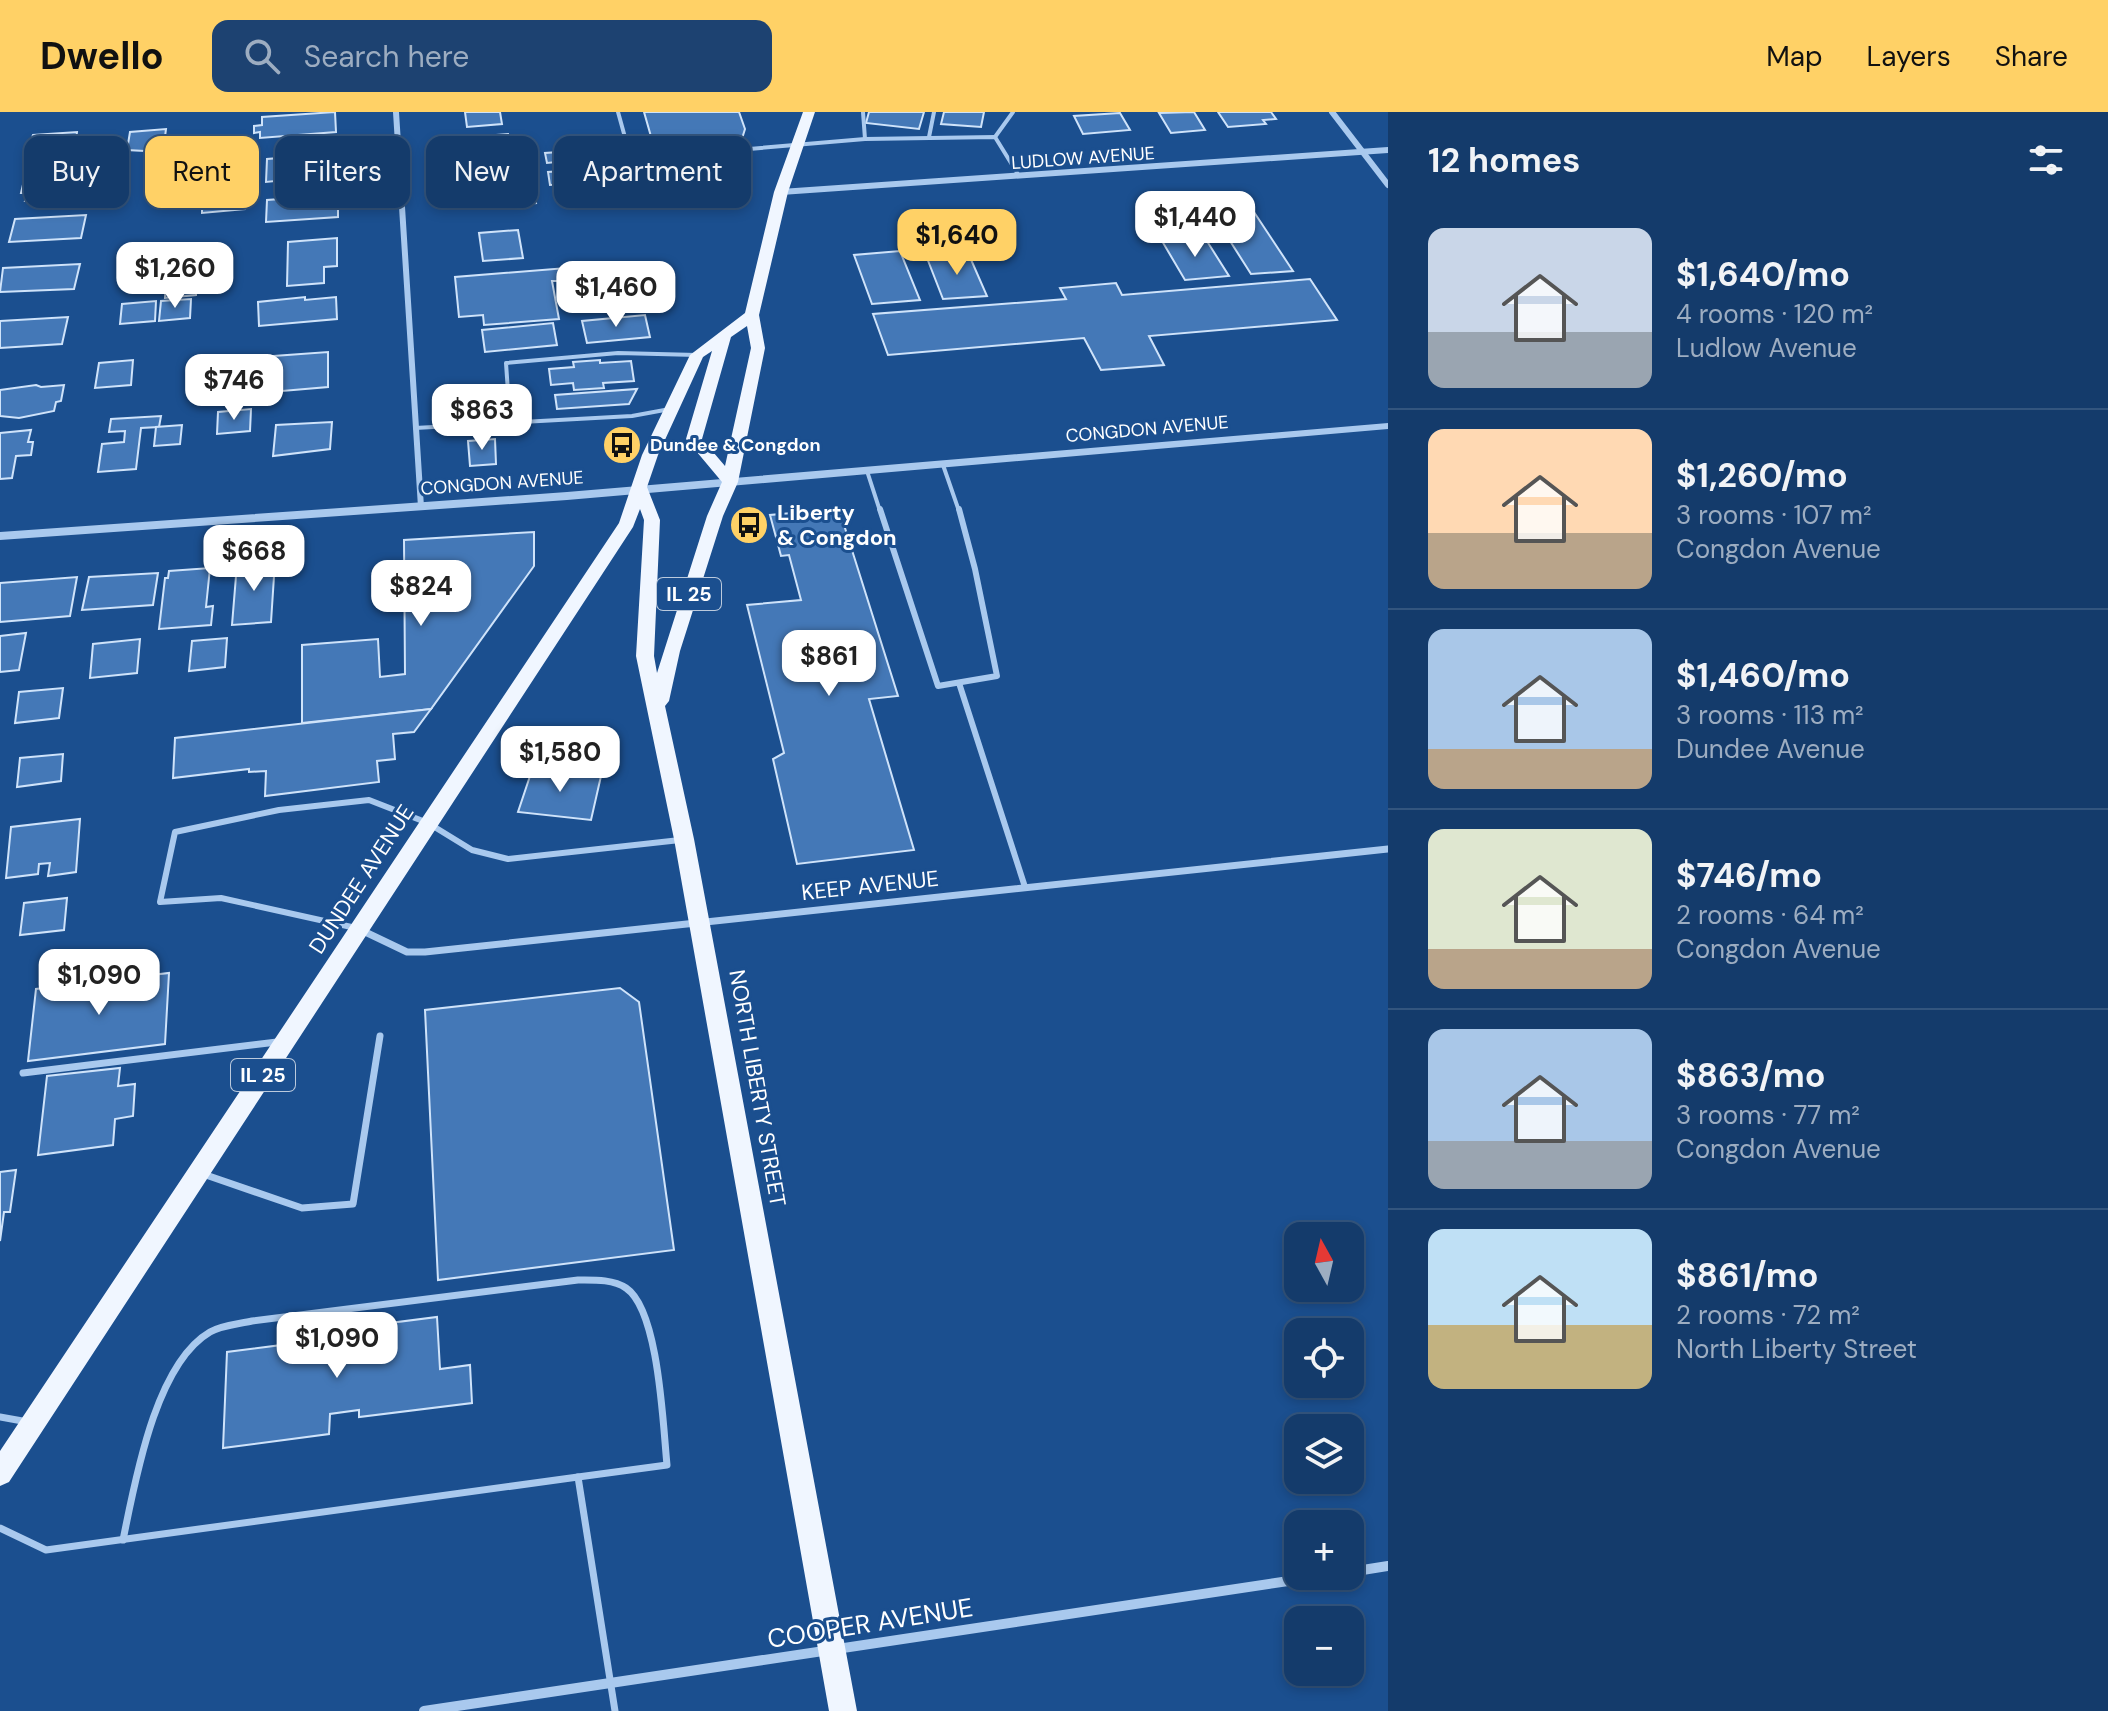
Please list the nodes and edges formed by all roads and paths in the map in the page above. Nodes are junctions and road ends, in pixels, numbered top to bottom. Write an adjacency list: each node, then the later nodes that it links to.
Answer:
1 (396, 112): 23 (street)
2 (618, 112): 11 (lane)
3 (809, 112): 11 (main road, IL 25)
4 (863, 112): 10 (lane)
5 (934, 112): 8 (lane)
6 (1013, 112): 9 (lane)
7 (1332, 112): 13 (street)
8 (929, 137): 9 (lane); 10 (lane)
9 (995, 137): 14 (lane)
10 (865, 139): 11 (lane)
11 (798, 145): 16 (main road, IL 25)
12 (1388, 150): 13 (street, LUDLOW AVENUE)
13 (1362, 152): 14 (street, LUDLOW AVENUE); 15 (street)
14 (1019, 176): 16 (street, LUDLOW AVENUE)
15 (1388, 185)
16 (781, 192): 17 (main road, IL 25)
17 (752, 315): 18 (main road, DUNDEE AVENUE / IL 25); 26 (main road, IL 25)
18 (724, 335): 19 (main road, DUNDEE AVENUE / IL 25); 26 (main road)
19 (697, 355): 20 (main road, DUNDEE AVENUE / IL 25); 21 (lane)
20 (670, 409): 21 (lane); 27 (main road, DUNDEE AVENUE / IL 25)
21 (510, 421): 23 (lane)
22 (1388, 426): 24 (street, CONGDON AVENUE)
23 (415, 428): 28 (street)
24 (943, 465): 25 (street, CONGDON AVENUE); 30 (lane)
25 (867, 471): 26 (street, CONGDON AVENUE); 30 (lane)
26 (730, 482): 27 (street, CONGDON AVENUE); 31 (main road, NORTH LIBERTY STREET / IL 25)
27 (641, 490): 28 (street, CONGDON AVENUE); 31 (main road); 32 (main road, DUNDEE AVENUE / IL 25)
28 (421, 507): 29 (street, CONGDON AVENUE)
29 (0, 536)
30 (959, 683): 35 (lane)
31 (658, 709): 33 (main road, NORTH LIBERTY STREET / IL 25)
32 (428, 823): 33 (lane); 37 (main road, DUNDEE AVENUE / IL 25); 37 (lane)
33 (684, 839): 36 (main road, NORTH LIBERTY STREET / IL 25)
34 (1388, 849): 35 (street, KEEP AVENUE)
35 (1025, 887): 36 (street, KEEP AVENUE)
36 (699, 921): 37 (street, KEEP AVENUE); 51 (main road, NORTH LIBERTY STREET / IL 25)
37 (361, 930): 39 (main road, DUNDEE AVENUE / IL 25)
38 (380, 1036): 41 (lane)
39 (285, 1041): 40 (lane); 41 (main road, DUNDEE AVENUE / IL 25)
40 (23, 1073)
41 (199, 1173): 43 (main road, DUNDEE AVENUE / IL 25)
42 (0, 1417): 43 (lane)
43 (33, 1423): 44 (main road, DUNDEE AVENUE / IL 25)
44 (0, 1473)
45 (578, 1477): 47 (lane); 47 (lane); 52 (lane)
46 (0, 1528): 47 (lane)
47 (123, 1540)
48 (1388, 1566): 49 (street)
49 (1364, 1570)
50 (1284, 1582): 51 (street, COOPER AVENUE)
51 (832, 1651): 52 (street, COOPER AVENUE); 55 (main road, NORTH LIBERTY STREET / IL 25)
52 (610, 1683): 53 (street, COOPER AVENUE); 54 (lane)
53 (424, 1711)
54 (615, 1711)
55 (843, 1711)

